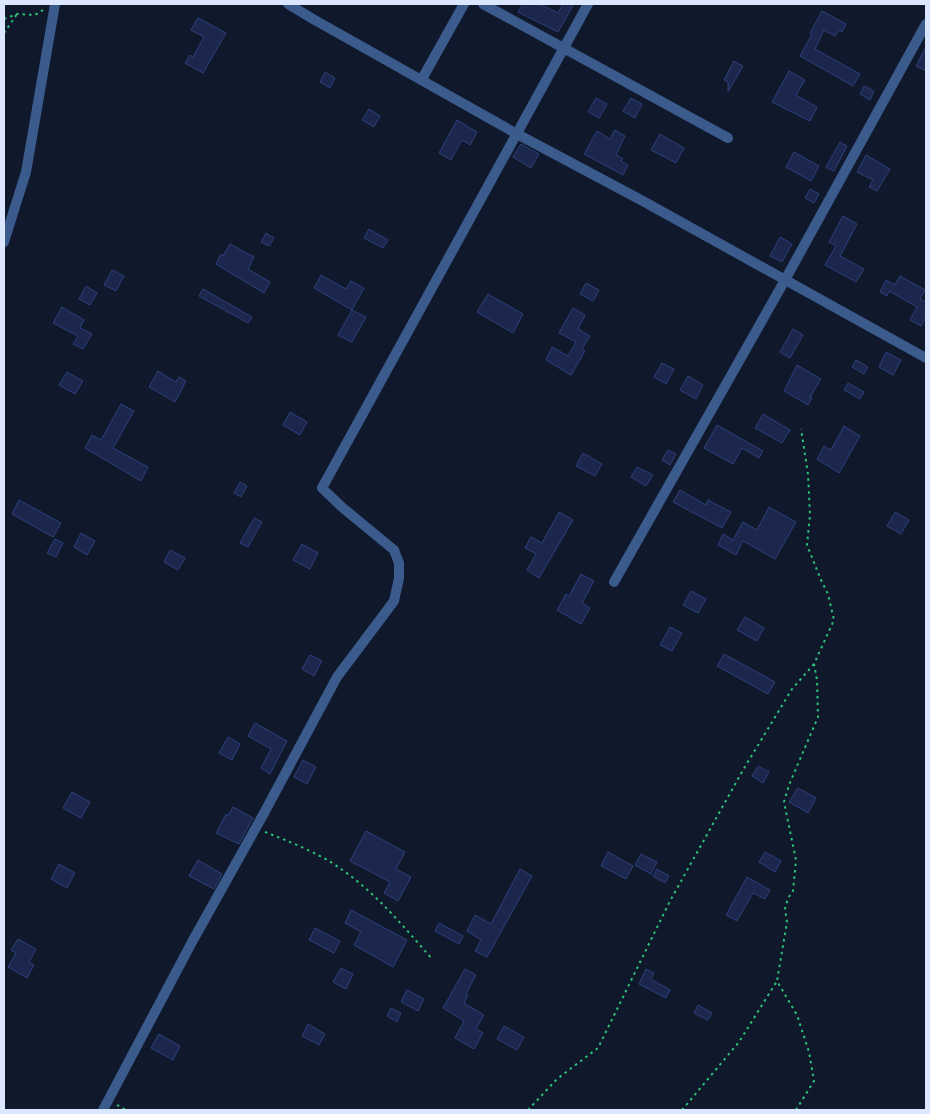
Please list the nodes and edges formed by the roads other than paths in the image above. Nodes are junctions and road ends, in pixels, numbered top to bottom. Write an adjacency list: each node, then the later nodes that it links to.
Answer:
1 (288, 4): 8 (street)
2 (464, 4): 8 (street)
3 (483, 4): 7 (street)
4 (588, 4): 7 (street)
5 (52, 6): 11 (street)
6 (926, 24): 12 (street)
7 (563, 49): 9 (street); 10 (street)
8 (422, 79): 9 (street)
9 (517, 134): 12 (street); 15 (street)
10 (728, 138)
11 (4, 242)
12 (785, 280): 13 (street); 14 (street)
13 (926, 358)
14 (614, 582)
15 (103, 1110)

